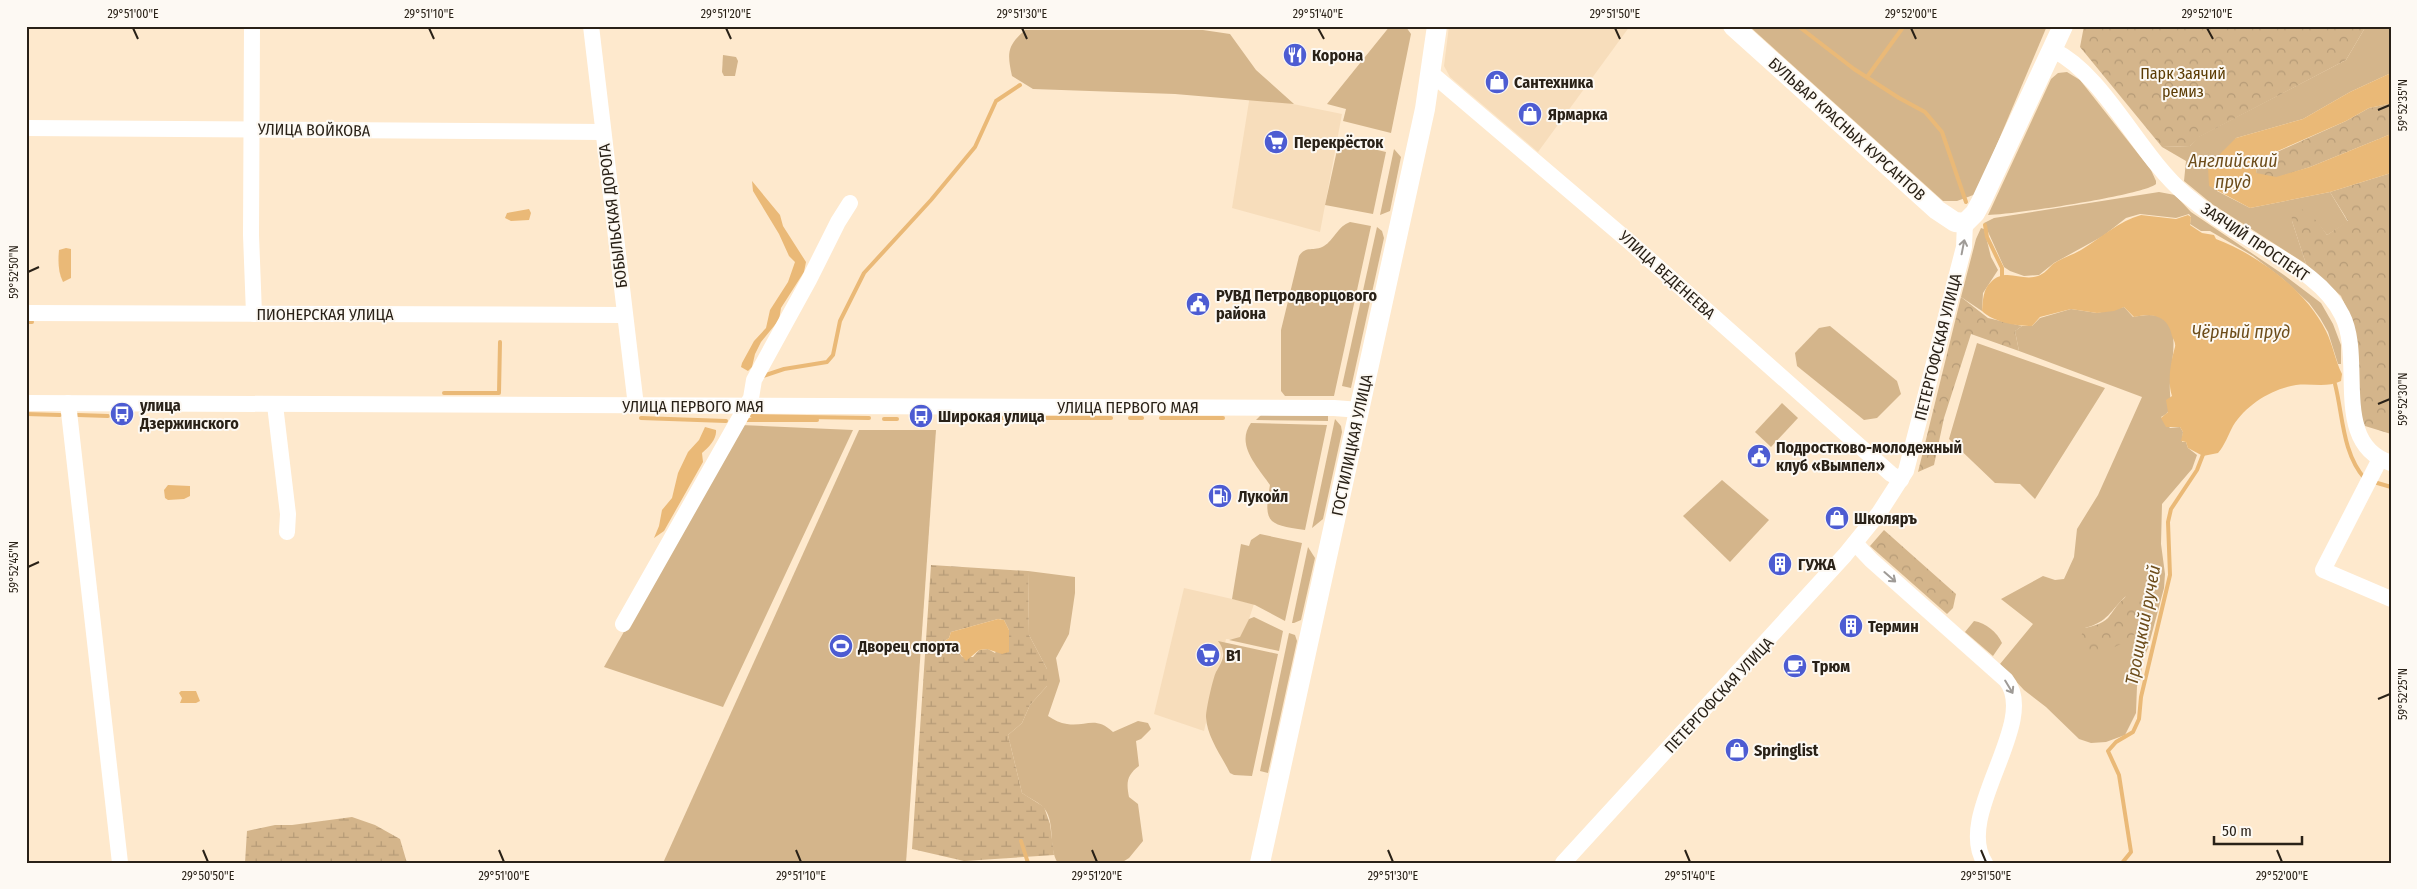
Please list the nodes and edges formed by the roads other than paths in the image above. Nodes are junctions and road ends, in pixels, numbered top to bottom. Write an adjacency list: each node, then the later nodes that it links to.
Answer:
1 (252, 26): 9 (street)
2 (591, 26): 10 (street, БОБЫЛЬСКАЯ ДОРОГА)
3 (1437, 26): 7 (main road, ГОСТИЛИЦКАЯ УЛИЦА)
4 (1733, 26): 12 (main road, БУЛЬВАР КРАСНЫХ КУРСАНТОВ)
5 (2063, 26): 6 (main road)
6 (2053, 50): 12 (main road); 22 (street, ЗАЯЧИЙ ПРОСПЕКТ)
7 (1431, 72): 21 (main road, ГОСТИЛИЦКАЯ УЛИЦА); 23 (street, УЛИЦА ВЕДЕНЕЕВА)
8 (26, 128): 9 (street, УЛИЦА ВОЙКОВА)
9 (252, 130): 10 (street, УЛИЦА ВОЙКОВА); 14 (street)
10 (603, 132): 15 (street, БОБЫЛЬСКАЯ ДОРОГА)
11 (850, 203): 20 (street)
12 (1965, 223): 23 (street, ПЕТЕРГОФСКАЯ УЛИЦА, one-way to 12)
13 (26, 314): 14 (street, ПИОНЕРСКАЯ УЛИЦА)
14 (254, 314): 15 (street, ПИОНЕРСКАЯ УЛИЦА)
15 (625, 315): 19 (street, БОБЫЛЬСКАЯ ДОРОГА)
16 (26, 403): 17 (street, УЛИЦА ПЕРВОГО МАЯ)
17 (68, 403): 18 (street, УЛИЦА ПЕРВОГО МАЯ); 28 (street)
18 (275, 405): 19 (street, УЛИЦА ПЕРВОГО МАЯ); 24 (street)
19 (636, 406): 20 (street, УЛИЦА ПЕРВОГО МАЯ)
20 (745, 406): 21 (street, УЛИЦА ПЕРВОГО МАЯ); 27 (street)
21 (1360, 410): 29 (main road, ГОСТИЛИЦКАЯ УЛИЦА)
22 (2386, 461): 26 (street)
23 (1901, 480): 25 (street, ПЕТЕРГОФСКАЯ УЛИЦА)
24 (287, 532)
25 (1855, 543): 30 (street, ПЕТЕРГОФСКАЯ УЛИЦА); 31 (street, one-way to 31)
26 (2391, 599)
27 (623, 624)
28 (120, 863)
29 (1260, 863)
30 (1563, 863)
31 (1985, 863)

